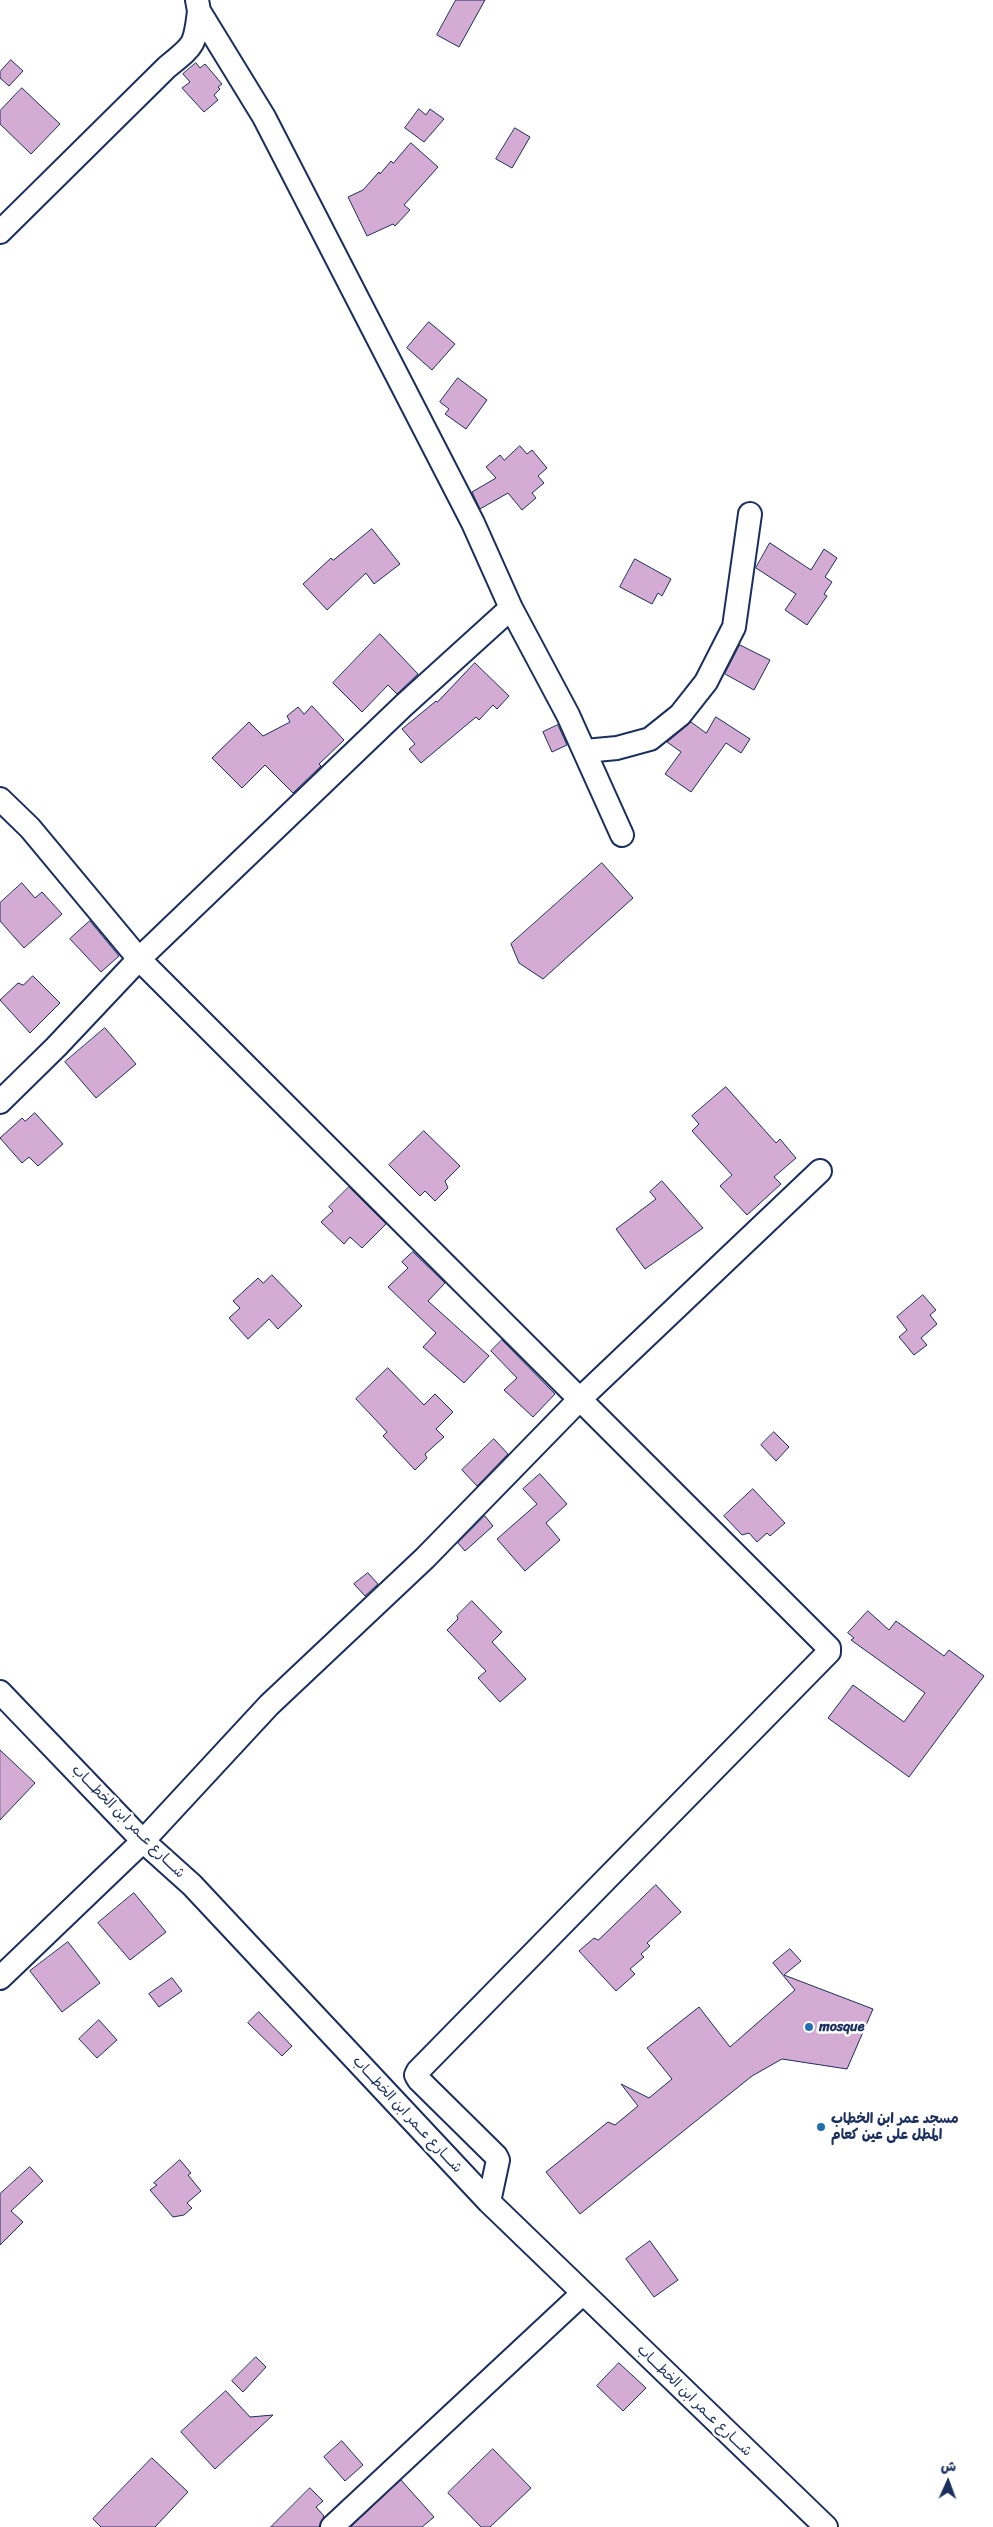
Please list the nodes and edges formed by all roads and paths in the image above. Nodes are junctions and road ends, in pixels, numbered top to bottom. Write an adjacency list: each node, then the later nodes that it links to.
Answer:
1 (198, 5): 2 (street); 4 (street)
2 (0, 232)
3 (750, 514): 5 (street)
4 (510, 608): 5 (street); 8 (street)
5 (584, 751): 7 (street)
6 (0, 799): 8 (street)
7 (622, 836)
8 (139, 958): 9 (street); 11 (street)
9 (0, 1102)
10 (820, 1171): 11 (street)
11 (580, 1399): 13 (street); 15 (street)
12 (0, 1692): 13 (street, شــــارع عــمر ابن الخطــــاب)
13 (143, 1841): 14 (street); 15 (street, شــــارع عــمر ابن الخطــــاب)
14 (0, 1978)
15 (489, 2202): 16 (street, شــــارع عــمر ابن الخطــــاب)
16 (582, 2294): 17 (street); 18 (street, شــــارع عــمر ابن الخطــــاب)
17 (332, 2527)
18 (826, 2527)

